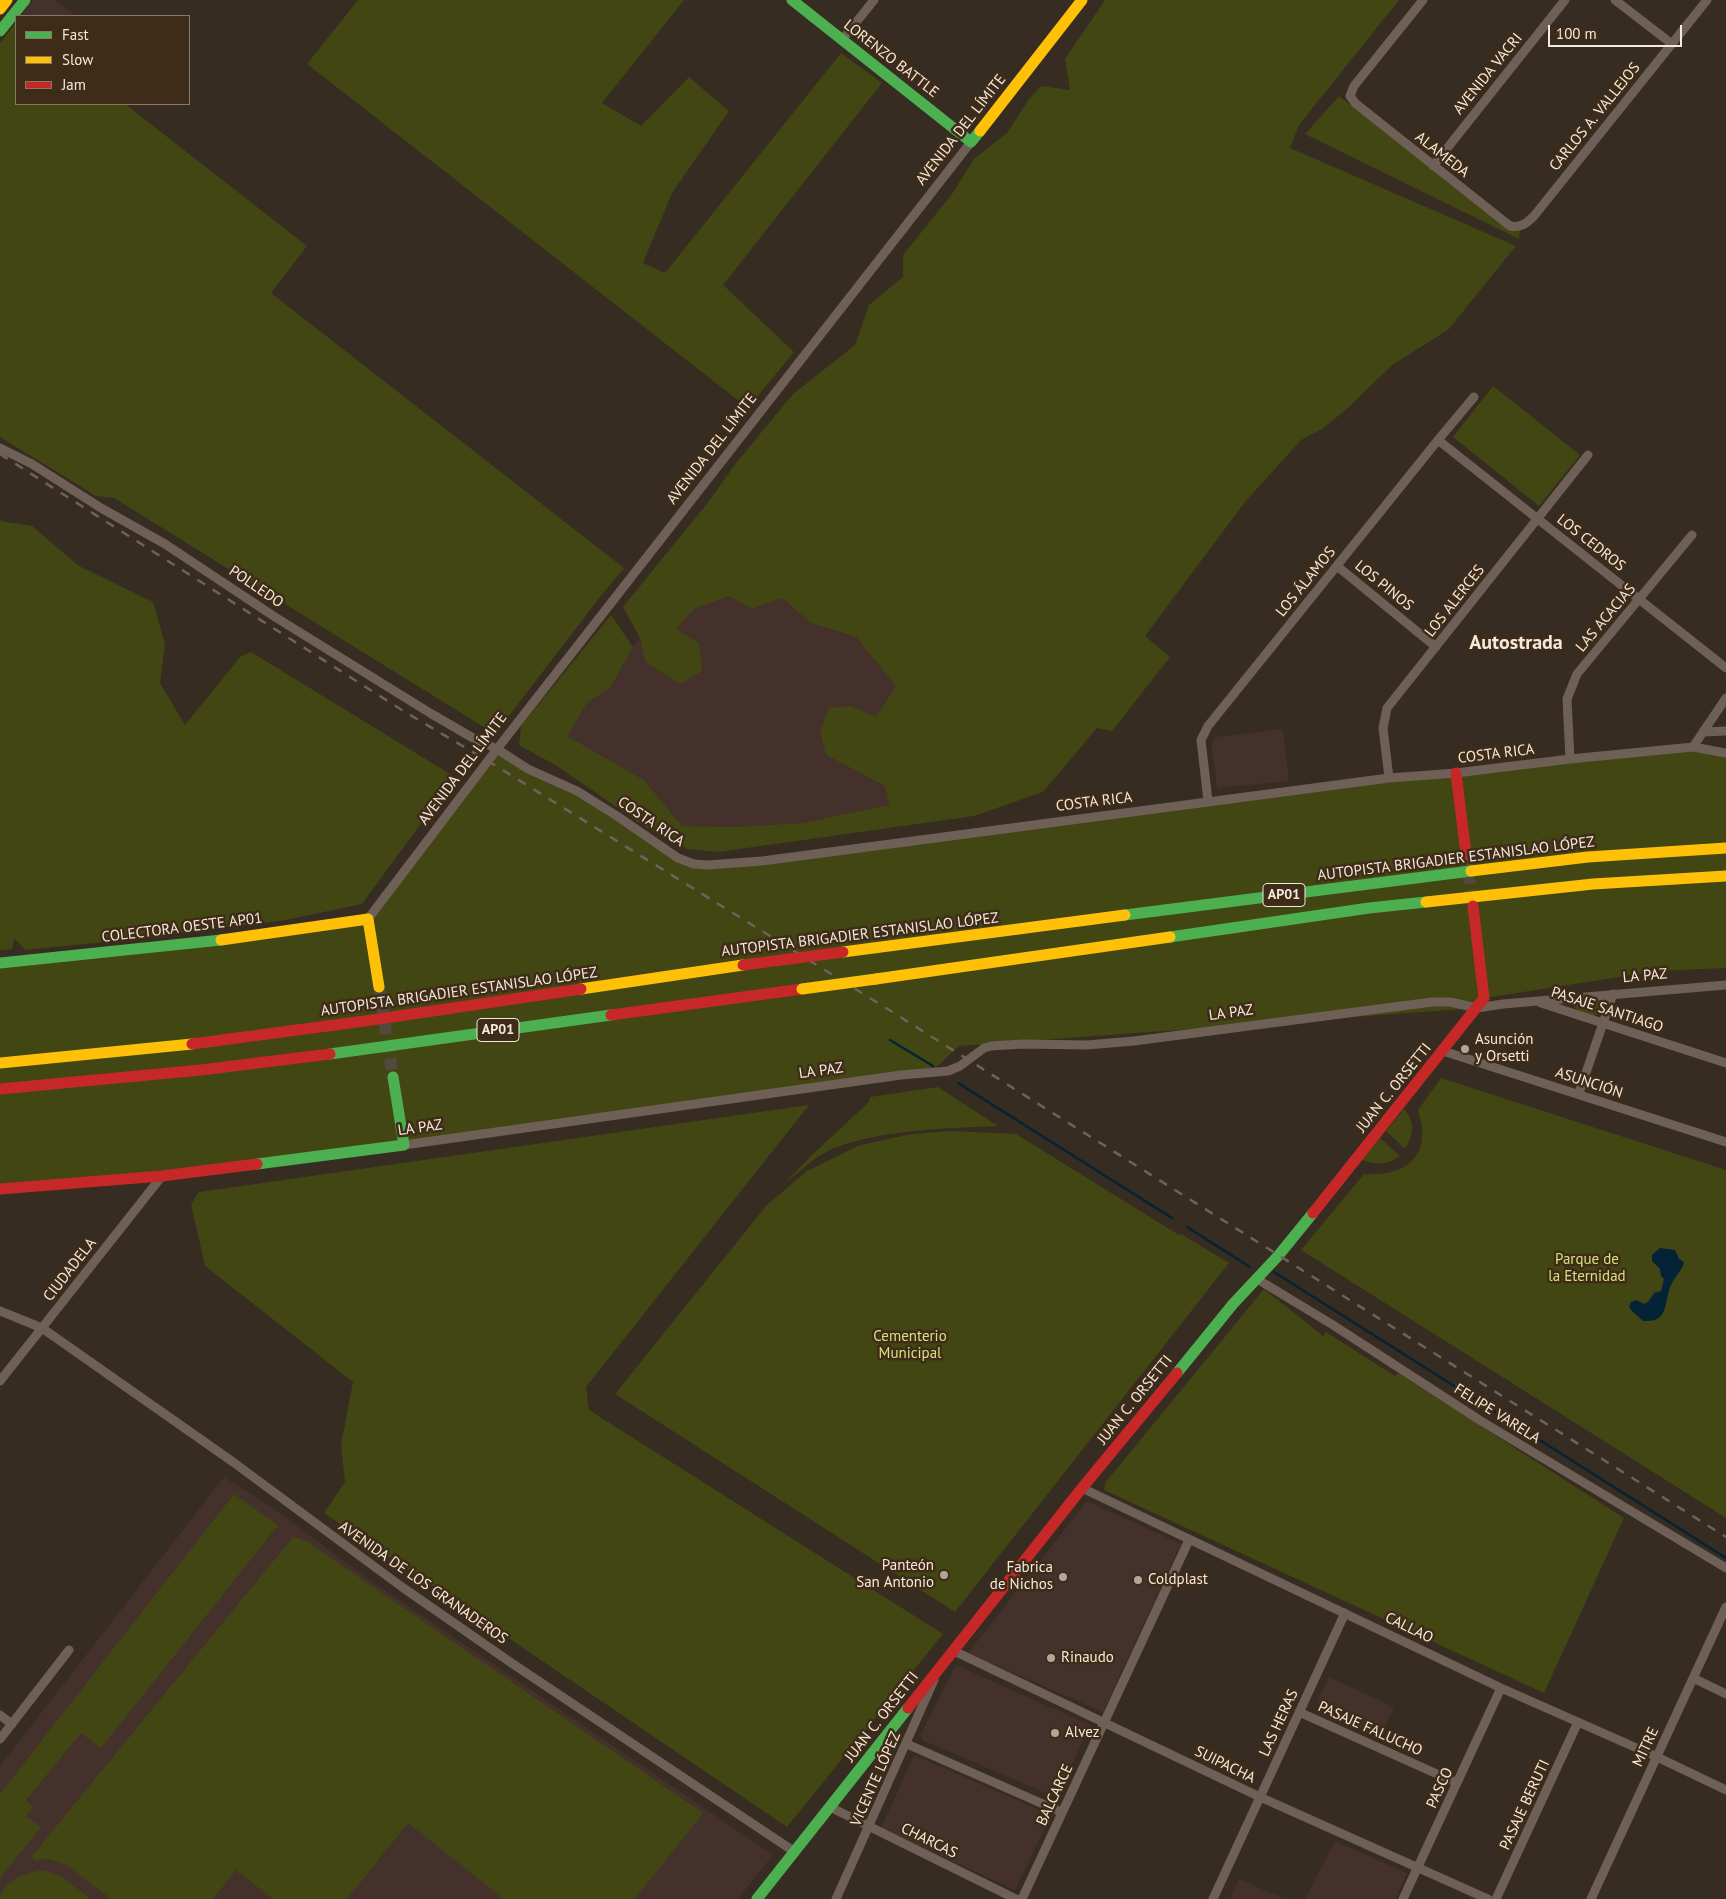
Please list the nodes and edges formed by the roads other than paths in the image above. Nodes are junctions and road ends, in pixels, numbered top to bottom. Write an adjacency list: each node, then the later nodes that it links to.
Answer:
1 (7, 0): 10 (main road)
2 (25, 0): 11 (main road)
3 (792, 0): 13 (main road, LORENZO BATTLE)
4 (874, 0): 13 (street)
5 (1423, 0): 16 (street, ALAMEDA)
6 (1565, 0): 16 (street, AVENIDA VACRI)
7 (1616, 0): 14 (street)
8 (1707, 0): 14 (street, CARLOS A. VALLEJOS)
9 (1080, 1): 15 (main road, AVENIDA DEL LÍMITE)
10 (0, 10): 11 (main road)
11 (10, 19): 12 (main road)
12 (0, 31)
13 (842, 40): 15 (main road, LORENZO BATTLE)
14 (1672, 44): 17 (street, CARLOS A. VALLEJOS)
15 (971, 142): 32 (street, AVENIDA DEL LÍMITE)
16 (1433, 166): 17 (street, ALAMEDA)
17 (1522, 226)
18 (1474, 397): 19 (street, LOS ÁLAMOS)
19 (1438, 440): 22 (street, LOS CEDROS); 24 (street, LOS ÁLAMOS)
20 (0, 448): 32 (street, POLLEDO)
21 (1588, 455): 22 (street, LOS ALERCES)
22 (1537, 519): 25 (street, LOS CEDROS); 26 (street, LOS ALERCES)
23 (1692, 536): 25 (street, LAS ACACIAS)
24 (1337, 566): 26 (street, LOS PINOS); 37 (street, LOS ÁLAMOS)
25 (1640, 598): 27 (street, LOS CEDROS); 34 (street, LAS ACACIAS)
26 (1436, 647): 36 (street, LOS ALERCES)
27 (1726, 668)
28 (1726, 698): 30 (street)
29 (1726, 731): 30 (street)
30 (1703, 732): 31 (street)
31 (1693, 747): 33 (street, COSTA RICA); 34 (street, COSTA RICA)
32 (497, 749): 37 (street, COSTA RICA); 42 (street, AVENIDA DEL LÍMITE)
33 (1726, 753)
34 (1570, 759): 35 (street, COSTA RICA)
35 (1456, 773): 36 (street, COSTA RICA); 39 (main road)
36 (1389, 778): 37 (street, COSTA RICA)
37 (1208, 801)
38 (1726, 848): 51 (main road, AUTOPISTA BRIGADIER ESTANISLAO LÓPEZ / AP01, bridge)
39 (1466, 854)
40 (1726, 876): 54 (main road, AP01, bridge)
41 (1473, 906): 48 (main road, JUAN C. ORSETTI)
42 (368, 919): 43 (main road, COLECTORA OESTE AP01); 45 (main road)
43 (0, 963)
44 (1726, 984): 46 (street, LA PAZ)
45 (379, 987)
46 (1613, 994): 47 (street, LA PAZ); 49 (street)
47 (1537, 1002): 48 (street, PASAJE SANTIAGO); 49 (street, PASAJE SANTIAGO)
48 (1477, 1008): 50 (main road, JUAN C. ORSETTI); 57 (street, LA PAZ)
49 (1602, 1024): 52 (street, PASAJE SANTIAGO); 55 (street)
50 (1443, 1051): 55 (street, ASUNCIÓN); 60 (main road, JUAN C. ORSETTI)
51 (0, 1063)
52 (1726, 1063)
53 (394, 1076): 57 (main road)
54 (0, 1089)
55 (1579, 1093): 56 (street, ASUNCIÓN)
56 (1726, 1142)
57 (404, 1145): 58 (main road, LA PAZ)
58 (162, 1176): 59 (main road, LA PAZ); 62 (street, CIUDADELA)
59 (0, 1189)
60 (1257, 1278): 64 (main road, JUAN C. ORSETTI); 66 (street, FELIPE VARELA)
61 (0, 1310): 62 (street, AVENIDA DE LOS GRANADEROS)
62 (42, 1328): 63 (street, CIUDADELA); 89 (street, AVENIDA DE LOS GRANADEROS)
63 (0, 1381)
64 (1082, 1488): 65 (street, CALLAO); 70 (main road, JUAN C. ORSETTI)
65 (1189, 1540): 68 (street, CALLAO); 77 (street, BALCARCE)
66 (1726, 1568)
67 (1726, 1607): 72 (street, MITRE)
68 (1345, 1612): 73 (street, CALLAO); 75 (street, LAS HERAS)
69 (69, 1650): 79 (street)
70 (954, 1650): 71 (main road, JUAN C. ORSETTI); 77 (street, SUIPACHA)
71 (938, 1670): 81 (street, VICENTE LÓPEZ); 86 (main road, JUAN C. ORSETTI)
72 (1693, 1678): 74 (street); 82 (street, MITRE)
73 (1501, 1688): 78 (street, CALLAO); 83 (street, PASCO)
74 (1726, 1694)
75 (1299, 1712): 83 (street, PASAJE FALUCHO); 85 (street, LAS HERAS)
76 (0, 1715): 79 (street)
77 (1105, 1722): 85 (street, SUIPACHA); 87 (street, BALCARCE)
78 (1578, 1722): 82 (street, CALLAO); 98 (street, PASAJE BERUTI)
79 (12, 1724): 80 (street)
80 (2, 1733)
81 (907, 1744): 87 (street); 88 (street, VICENTE LÓPEZ)
82 (1657, 1757): 84 (street, CALLAO); 99 (street, MITRE)
83 (1457, 1783): 90 (street, PASCO)
84 (1726, 1790)
85 (1260, 1797): 90 (street, SUIPACHA); 95 (street, LAS HERAS)
86 (830, 1807): 88 (street, CHARCAS); 89 (main road, JUAN C. ORSETTI)
87 (1061, 1812): 94 (street, BALCARCE)
88 (869, 1827): 92 (street, VICENTE LÓPEZ); 93 (street, CHARCAS)
89 (795, 1852): 91 (main road, JUAN C. ORSETTI)
90 (1417, 1868): 96 (street, PASCO); 97 (street, SUIPACHA)
91 (758, 1899)
92 (836, 1899)
93 (1016, 1899)
94 (1022, 1899)
95 (1213, 1899)
96 (1403, 1899)
97 (1488, 1899)
98 (1496, 1899)
99 (1591, 1899)

